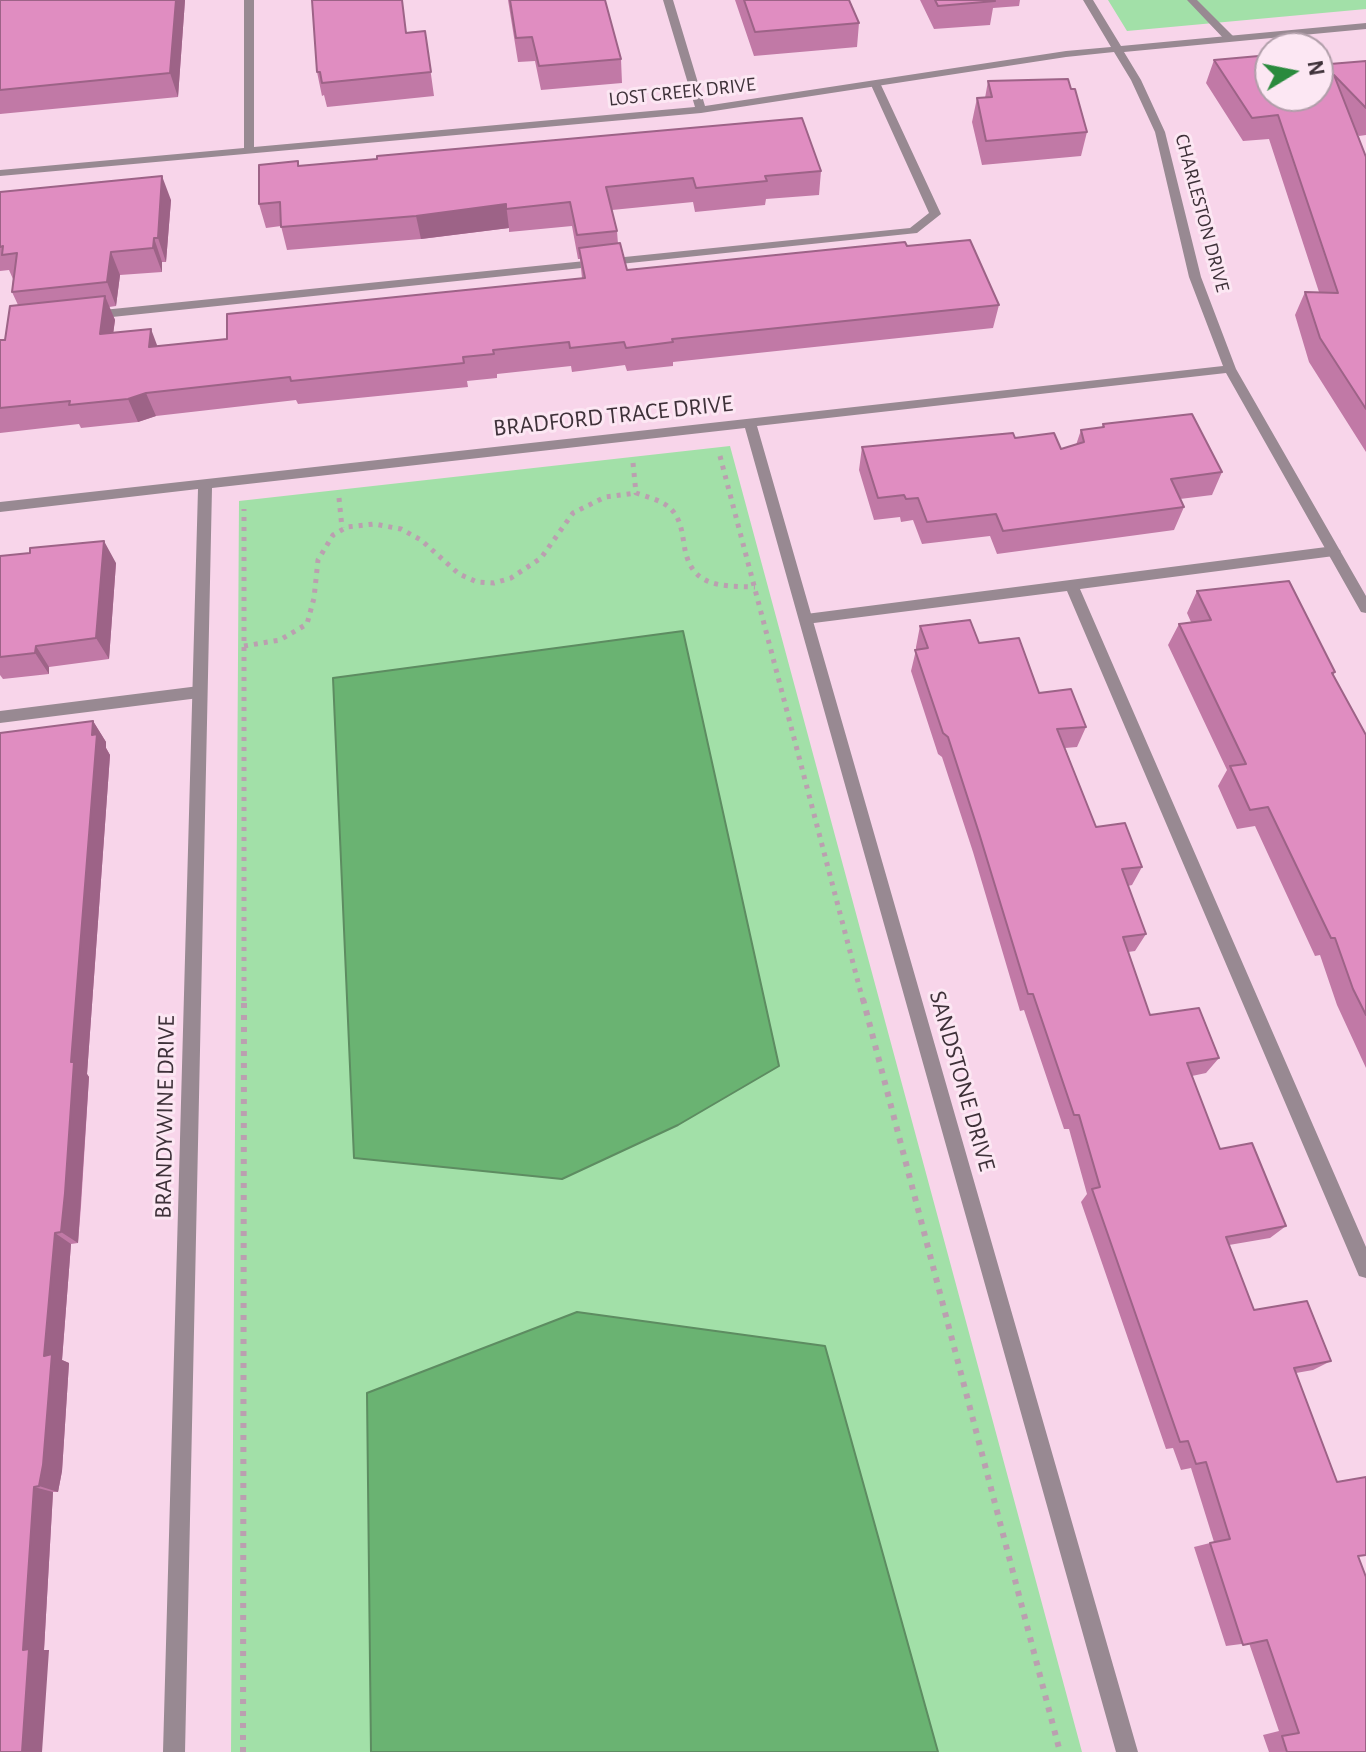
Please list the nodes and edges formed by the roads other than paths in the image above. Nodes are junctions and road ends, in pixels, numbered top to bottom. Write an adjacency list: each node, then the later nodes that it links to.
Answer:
1 (249, 0): 10 (street)
2 (668, 0): 9 (street)
3 (1088, 0): 7 (street, CHARLESTON DRIVE)
4 (1192, 0): 6 (street)
5 (1366, 26): 6 (street, LOST CREEK DRIVE)
6 (1230, 39): 7 (street, LOST CREEK DRIVE)
7 (1116, 50): 8 (street, LOST CREEK DRIVE); 13 (street, CHARLESTON DRIVE)
8 (876, 85): 9 (street, LOST CREEK DRIVE); 12 (street)
9 (701, 110): 10 (street, LOST CREEK DRIVE)
10 (249, 151): 11 (street, LOST CREEK DRIVE)
11 (0, 173)
12 (79, 317)
13 (1230, 369): 14 (street, BRADFORD TRACE DRIVE); 17 (street, CHARLESTON DRIVE)
14 (750, 423): 15 (street, BRADFORD TRACE DRIVE); 20 (street, SANDSTONE DRIVE)
15 (205, 484): 16 (street, BRADFORD TRACE DRIVE); 21 (street, BRANDYWINE DRIVE)
16 (0, 507)
17 (1334, 551): 18 (street); 19 (street, CHARLESTON DRIVE)
18 (1072, 586): 20 (street); 23 (street)
19 (1366, 608)
20 (806, 619): 25 (street, SANDSTONE DRIVE)
21 (199, 692): 22 (street); 24 (street, BRANDYWINE DRIVE)
22 (0, 717)
23 (1366, 1269)
24 (174, 1752)
25 (1127, 1752)

